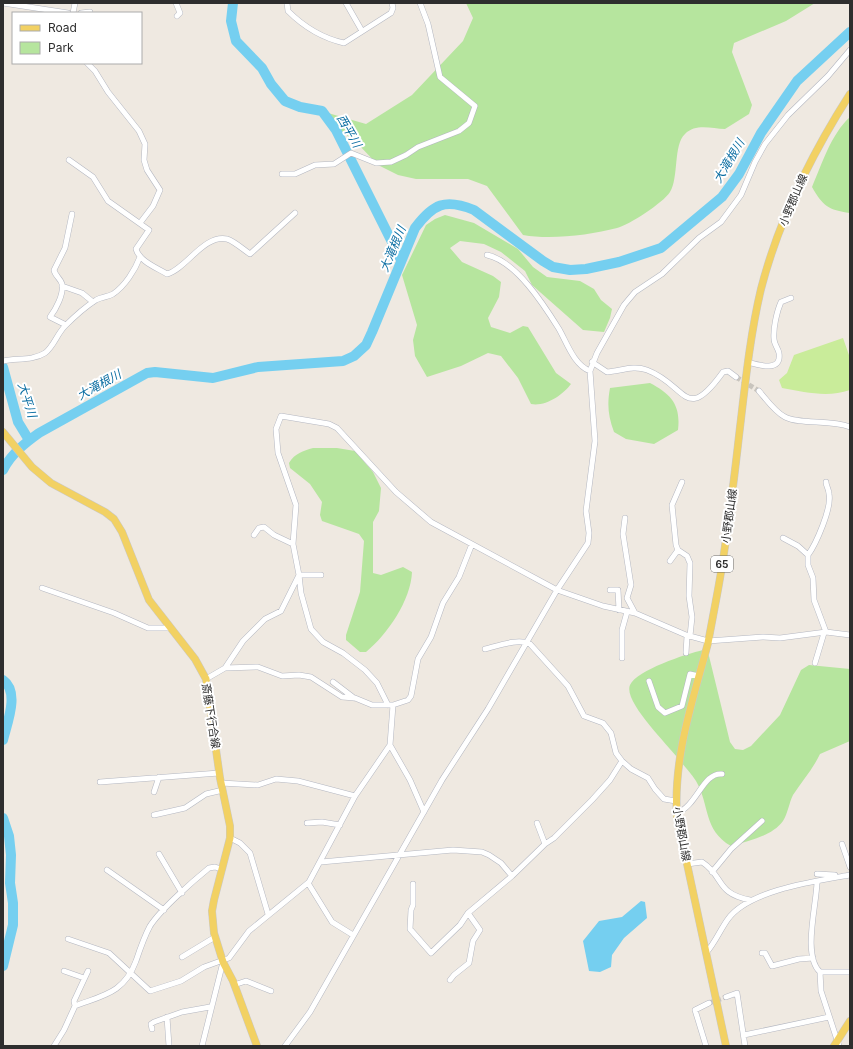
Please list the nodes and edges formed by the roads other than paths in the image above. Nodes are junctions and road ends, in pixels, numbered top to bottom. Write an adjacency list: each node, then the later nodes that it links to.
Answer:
1 (3, 3): 7 (street)
2 (176, 3): 8 (street)
3 (287, 3): 9 (street)
4 (346, 3): 9 (street)
5 (392, 3): 9 (street)
6 (420, 3): 14 (street)
7 (62, 12)
8 (177, 16)
9 (362, 31)
10 (850, 50): 25 (street)
11 (88, 64): 17 (street)
12 (850, 94): 26 (main road, 小野郡山線 / 65)
13 (69, 160): 17 (street)
14 (282, 174)
15 (295, 213): 19 (street)
16 (72, 214): 20 (street)
17 (140, 223): 19 (street)
18 (487, 255): 27 (street)
19 (140, 257): 22 (street)
20 (62, 286): 22 (street); 23 (street)
21 (791, 298): 26 (street)
22 (94, 302): 23 (street)
23 (66, 325): 24 (street)
24 (3, 361)
25 (592, 362): 27 (street); 28 (street)
26 (748, 362): 54 (main road, 小野郡山線 / 65)
27 (590, 371): 45 (street)
28 (736, 377)
29 (759, 391): 30 (street)
30 (850, 427)
31 (3, 432): 50 (main road, 斎藤下行合線)
32 (682, 482): 39 (street)
33 (826, 482): 40 (street)
34 (625, 518): 49 (street)
35 (254, 535): 37 (street)
36 (783, 538): 40 (street)
37 (293, 544): 38 (street); 42 (street)
38 (472, 544): 45 (street); 66 (street)
39 (678, 550): 41 (street); 53 (street)
40 (808, 555): 51 (street)
41 (670, 561)
42 (299, 575): 43 (street); 60 (street); 66 (street)
43 (321, 575)
44 (42, 588): 50 (street)
45 (557, 590): 47 (street); 55 (street)
46 (610, 590): 47 (street)
47 (619, 610): 48 (street)
48 (627, 612): 49 (street); 58 (street)
49 (634, 613): 53 (street)
50 (170, 628): 62 (main road, 斎藤下行合線)
51 (825, 633): 52 (street); 54 (street); 59 (street)
52 (850, 635)
53 (688, 636): 54 (street); 57 (street)
54 (708, 641): 61 (main road, 小野郡山線 / 65)
55 (526, 642): 56 (street); 68 (street); 77 (street)
56 (485, 649)
57 (686, 653)
58 (622, 658)
59 (815, 663)
60 (225, 668): 62 (street); 65 (street)
61 (699, 676): 63 (street); 76 (main road, 小野郡山線 / 65)
62 (206, 679): 69 (main road, 斎藤下行合線)
63 (649, 681)
64 (333, 682): 65 (street)
65 (355, 698): 66 (street)
66 (391, 705): 67 (street)
67 (390, 745): 75 (street); 77 (street)
68 (622, 761): 76 (street); 85 (street)
69 (219, 773): 71 (street); 73 (main road, 斎藤下行合線)
70 (722, 774): 78 (street)
71 (159, 777): 72 (street); 74 (street)
72 (100, 782)
73 (222, 787): 75 (street); 79 (street); 84 (main road, 斎藤下行合線)
74 (154, 792)
75 (355, 796): 83 (street)
76 (676, 801): 78 (main road, 小野郡山線 / 65)
77 (424, 812): 88 (street)
78 (677, 813): 90 (main road, 小野郡山線 / 65)
79 (154, 815)
80 (762, 821): 94 (street)
81 (307, 823): 83 (street)
82 (537, 823): 85 (street)
83 (340, 825): 89 (street)
84 (230, 838): 92 (main road, 斎藤下行合線); 105 (street)
85 (545, 844): 97 (street)
86 (842, 844): 91 (street)
87 (159, 854): 101 (street)
88 (399, 855): 89 (street); 97 (street); 106 (street)
89 (320, 862): 99 (street)
90 (687, 864): 94 (street); 109 (main road, 小野郡山線 / 65)
91 (850, 868)
92 (221, 869): 101 (street); 107 (main road, 斎藤下行合線)
93 (107, 870): 103 (street)
94 (712, 872): 102 (street)
95 (817, 874): 96 (street)
96 (849, 875): 98 (street)
97 (512, 876): 104 (street)
98 (817, 881): 102 (street); 112 (street)
99 (308, 883): 105 (street); 106 (street)
100 (413, 884): 104 (street)
101 (182, 893): 103 (street)
102 (750, 900): 109 (street)
103 (164, 910): 118 (street)
104 (468, 913): 120 (street)
105 (268, 914): 113 (street)
106 (353, 935): 137 (street)
107 (215, 937): 111 (street); 113 (main road, 斎藤下行合線)
108 (68, 939): 118 (street)
109 (706, 953): 139 (main road, 小野郡山線 / 65)
110 (762, 953): 112 (street)
111 (182, 957)
112 (814, 958): 116 (street)
113 (223, 962): 118 (street); 121 (main road, 斎藤下行合線); 126 (street)
114 (64, 971): 119 (street)
115 (88, 971): 119 (street)
116 (820, 972): 117 (street); 128 (street)
117 (850, 972)
118 (131, 974): 125 (street)
119 (84, 978): 125 (street)
120 (450, 980)
121 (234, 985): 122 (street); 136 (main road, 斎藤下行合線)
122 (271, 992)
123 (726, 997): 131 (street)
124 (709, 1003): 138 (street)
125 (75, 1006): 133 (street)
126 (210, 1007): 127 (street); 135 (street)
127 (167, 1017): 130 (street); 134 (street)
128 (829, 1017): 131 (street); 132 (street)
129 (850, 1021): 132 (main road)
130 (152, 1029)
131 (744, 1035): 140 (street)
132 (837, 1044)
133 (54, 1046)
134 (169, 1046)
135 (202, 1046)
136 (257, 1046)
137 (285, 1046)
138 (706, 1046)
139 (726, 1046)
140 (745, 1046)

